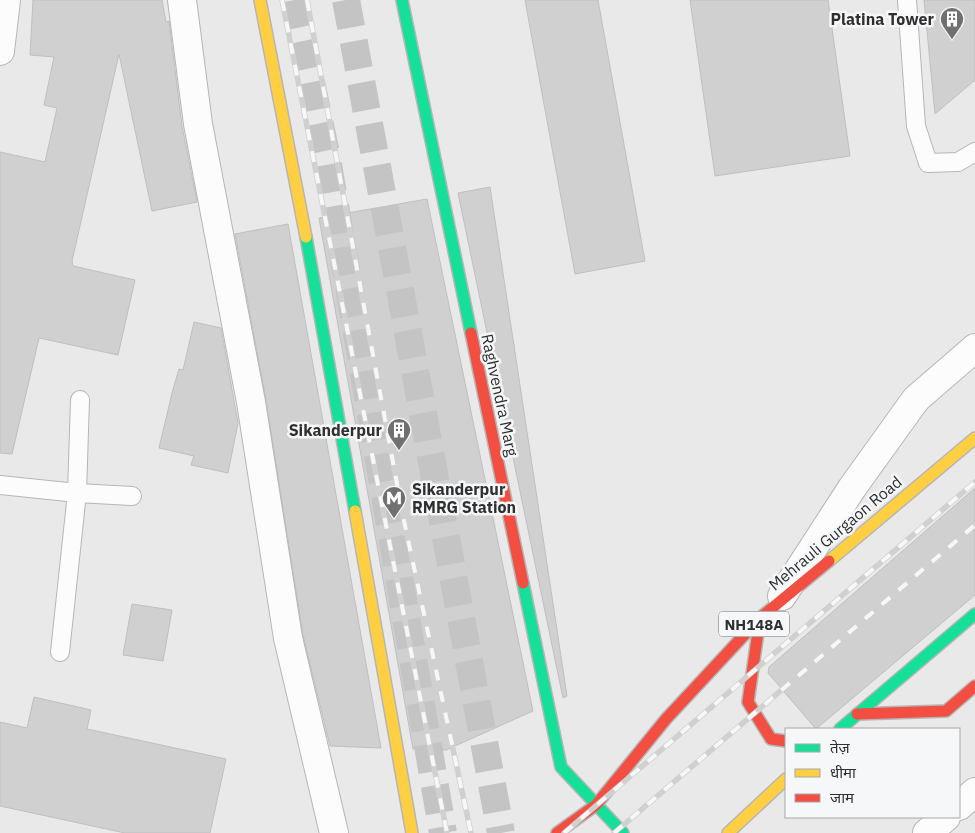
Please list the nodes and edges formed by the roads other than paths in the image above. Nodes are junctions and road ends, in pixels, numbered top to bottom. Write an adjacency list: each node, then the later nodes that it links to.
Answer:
1 (6, 0): 6 (street)
2 (182, 0): 27 (street)
3 (260, 0): 28 (main road)
4 (402, 0): 24 (main road, Raghvendra Marg)
5 (907, 0): 7 (lane)
6 (0, 51)
7 (975, 152)
8 (975, 348): 14 (street)
9 (80, 400): 12 (lane)
10 (975, 438): 14 (main road, Mehrauli Gurgaon Road / NH148A)
11 (0, 485): 12 (lane)
12 (77, 493): 13 (lane); 16 (lane)
13 (132, 496)
14 (769, 610): 21 (main road); 24 (main road, Mehrauli Gurgaon Road / NH148A)
15 (975, 614): 18 (main road)
16 (60, 652)
17 (975, 686): 18 (main road)
18 (857, 714): 19 (main road); 20 (main road)
19 (827, 728)
20 (841, 728)
21 (785, 741)
22 (785, 780): 31 (main road)
23 (975, 792): 25 (street)
24 (596, 805): 29 (main road, Mehrauli Gurgaon Road / NH148A); 30 (main road, Raghvendra Marg)
25 (960, 805)
26 (945, 818): 32 (street)
27 (334, 833)
28 (412, 833)
29 (557, 833)
30 (623, 833)
31 (728, 833)
32 (927, 833)

